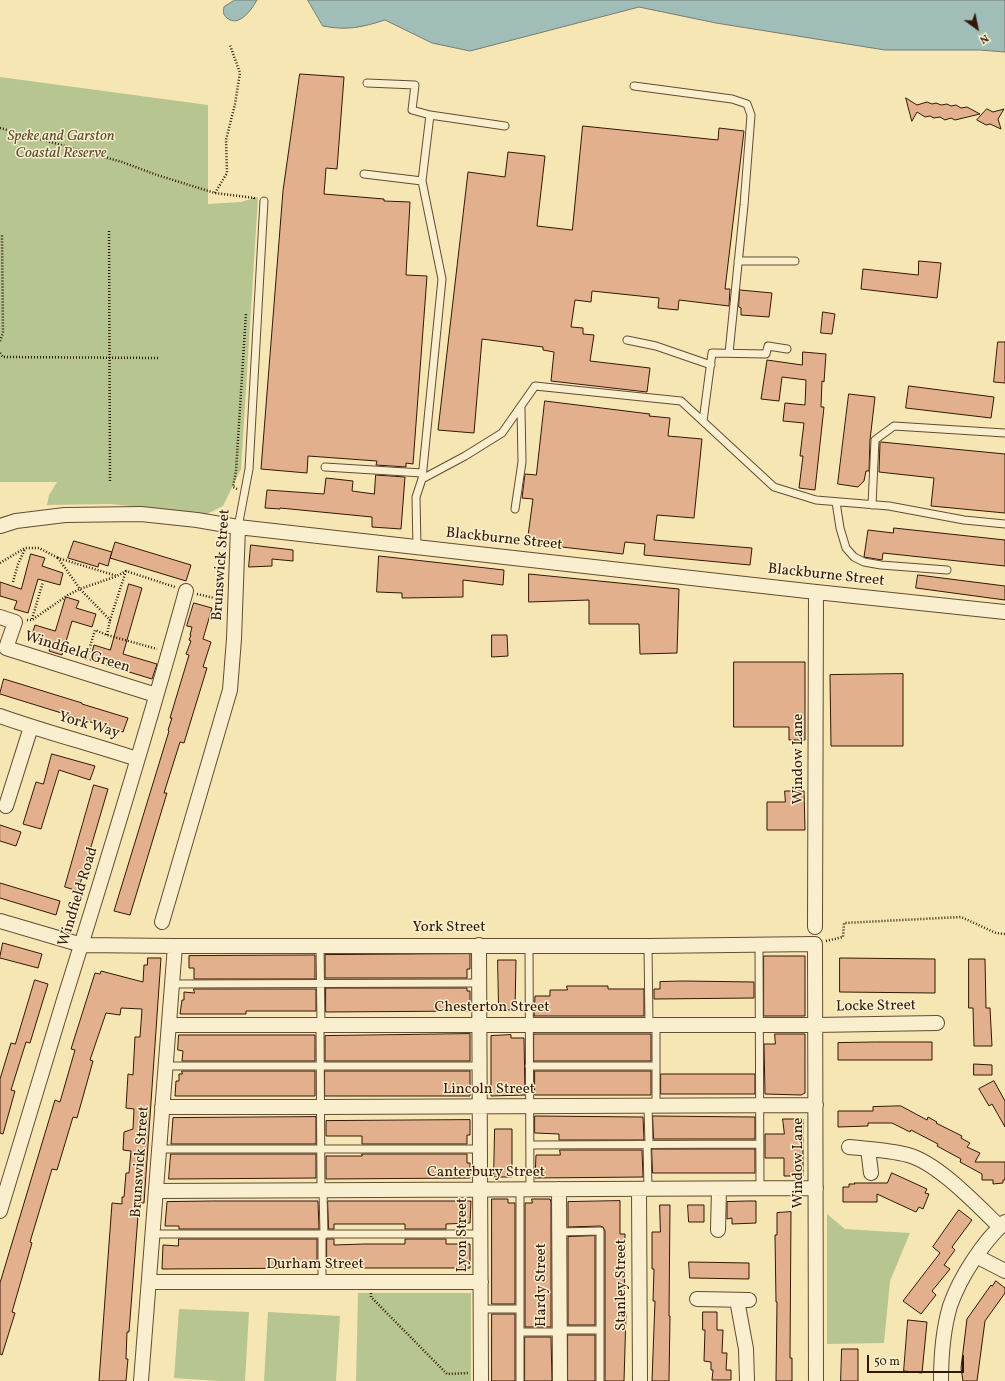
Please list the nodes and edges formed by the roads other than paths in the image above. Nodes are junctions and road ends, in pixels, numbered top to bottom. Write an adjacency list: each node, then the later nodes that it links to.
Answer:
1 (367, 83): 3 (lane)
2 (634, 86): 8 (lane)
3 (430, 115): 4 (lane); 6 (lane)
4 (505, 126)
5 (364, 174): 6 (lane)
6 (422, 181): 18 (lane)
7 (264, 201): 24 (lane, Brunswick Street)
8 (738, 261): 9 (lane); 12 (lane)
9 (795, 261)
10 (627, 340): 13 (lane)
11 (787, 349): 12 (lane)
12 (729, 353): 13 (lane)
13 (710, 365): 15 (lane)
14 (521, 408): 15 (lane); 18 (lane); 21 (lane)
15 (703, 422): 19 (lane)
16 (1005, 433): 20 (lane)
17 (325, 467): 18 (lane)
18 (422, 476): 25 (lane)
19 (836, 502): 20 (lane); 26 (lane)
20 (872, 505): 22 (lane)
21 (515, 509)
22 (1005, 524)
23 (0, 526): 24 (street, Blackburne Street)
24 (238, 528): 25 (street, Blackburne Street); 37 (street, Brunswick Street)
25 (417, 548): 28 (street, Blackburne Street)
26 (947, 570)
27 (186, 591): 31 (street, Windfield Road)
28 (816, 592): 29 (street, Blackburne Street); 38 (street, Window Lane)
29 (1005, 612)
30 (0, 617): 31 (street, Windfield Green)
31 (156, 695): 34 (street, Windfield Road)
32 (0, 716): 33 (street, York Way)
33 (31, 727): 34 (street, York Way); 35 (street)
34 (138, 759): 41 (street, Windfield Road)
35 (6, 806)
36 (0, 921): 41 (street)
37 (162, 922)
38 (815, 927)
39 (759, 944): 40 (street, York Street); 46 (street, York Street); 56 (lane)
40 (815, 944): 57 (street, Window Lane)
41 (82, 945): 44 (street, York Street); 88 (street, Windfield Road)
42 (479, 945): 43 (street, York Street); 45 (street, York Street); 47 (street, Lyon Street)
43 (529, 945): 46 (street, York Street); 54 (lane)
44 (175, 946): 45 (street, York Street); 49 (street, Brunswick Street)
45 (320, 946): 48 (lane)
46 (648, 946): 55 (lane)
47 (480, 982): 48 (lane); 53 (street, Lyon Street)
48 (321, 983): 49 (lane); 52 (lane)
49 (172, 984): 51 (street, Brunswick Street)
50 (937, 1023): 57 (street, Locke Street)
51 (169, 1025): 52 (street, Chesterton Street); 58 (street, Brunswick Street)
52 (321, 1025): 53 (street, Chesterton Street); 59 (lane)
53 (480, 1025): 54 (street, Chesterton Street); 60 (street, Lyon Street)
54 (529, 1025): 55 (street, Chesterton Street); 61 (lane)
55 (652, 1025): 56 (street, Chesterton Street); 62 (lane)
56 (759, 1025): 57 (street, Chesterton Street); 63 (lane)
57 (815, 1025): 64 (street, Window Lane)
58 (166, 1066): 59 (lane); 67 (street, Brunswick Street)
59 (321, 1066): 60 (lane); 68 (lane)
60 (480, 1066): 69 (street, Lyon Street)
61 (529, 1066): 62 (lane); 65 (lane)
62 (656, 1066): 66 (lane)
63 (759, 1105): 64 (street, Lincoln Street); 66 (street, Lincoln Street); 71 (lane)
64 (816, 1105): 81 (street, Window Lane)
65 (530, 1106): 66 (street, Lincoln Street); 69 (street, Lincoln Street); 72 (lane)
66 (652, 1106): 70 (lane)
67 (162, 1107): 68 (street, Lincoln Street); 75 (street, Brunswick Street)
68 (320, 1107): 69 (street, Lincoln Street); 74 (lane)
69 (480, 1107): 76 (street, Lyon Street)
70 (648, 1144): 71 (lane); 72 (lane); 84 (lane)
71 (760, 1144): 80 (lane)
72 (530, 1145): 82 (lane)
73 (849, 1147): 77 (street)
74 (321, 1148): 75 (lane); 76 (lane); 85 (lane)
75 (159, 1149): 87 (street, Brunswick Street)
76 (480, 1149): 86 (street, Lyon Street)
77 (868, 1149): 78 (street); 90 (street)
78 (871, 1173)
79 (719, 1188): 80 (street, Canterbury Street); 84 (street, Canterbury Street); 91 (street)
80 (760, 1188): 81 (street, Canterbury Street)
81 (816, 1188): 114 (street, Window Lane)
82 (525, 1189): 83 (street, Canterbury Street); 86 (street, Canterbury Street); 103 (lane)
83 (559, 1189): 84 (street, Canterbury Street); 92 (street, Hardy Street)
84 (643, 1189): 112 (street, Stanley Street)
85 (322, 1190): 86 (street, Canterbury Street); 87 (street, Canterbury Street); 95 (lane)
86 (480, 1190): 94 (street, Lyon Street)
87 (156, 1191): 93 (street, Brunswick Street)
88 (2, 1197): 89 (street, Windfield Road)
89 (0, 1211)
90 (1002, 1224): 96 (street)
91 (718, 1230)
92 (559, 1232): 104 (lane); 105 (street, Hardy Street)
93 (152, 1234): 95 (lane); 98 (street, Brunswick Street)
94 (480, 1234): 95 (lane); 100 (street, Lyon Street)
95 (323, 1235): 99 (lane)
96 (976, 1256): 97 (street); 115 (street)
97 (1005, 1271)
98 (149, 1282): 99 (street, Durham Street); 108 (street, Brunswick Street)
99 (322, 1282): 100 (street, Durham Street)
100 (481, 1282): 102 (street, Lyon Street)
101 (698, 1299): 113 (street)
102 (481, 1309): 103 (lane); 107 (street, Lyon Street)
103 (520, 1309): 106 (lane)
104 (600, 1330): 105 (lane); 111 (lane)
105 (560, 1331): 106 (lane); 110 (street, Hardy Street)
106 (520, 1332): 109 (lane)
107 (481, 1377)
108 (141, 1381)
109 (520, 1381)
110 (560, 1381)
111 (600, 1381)
112 (640, 1381)
113 (747, 1381)
114 (816, 1381)
115 (941, 1381)

